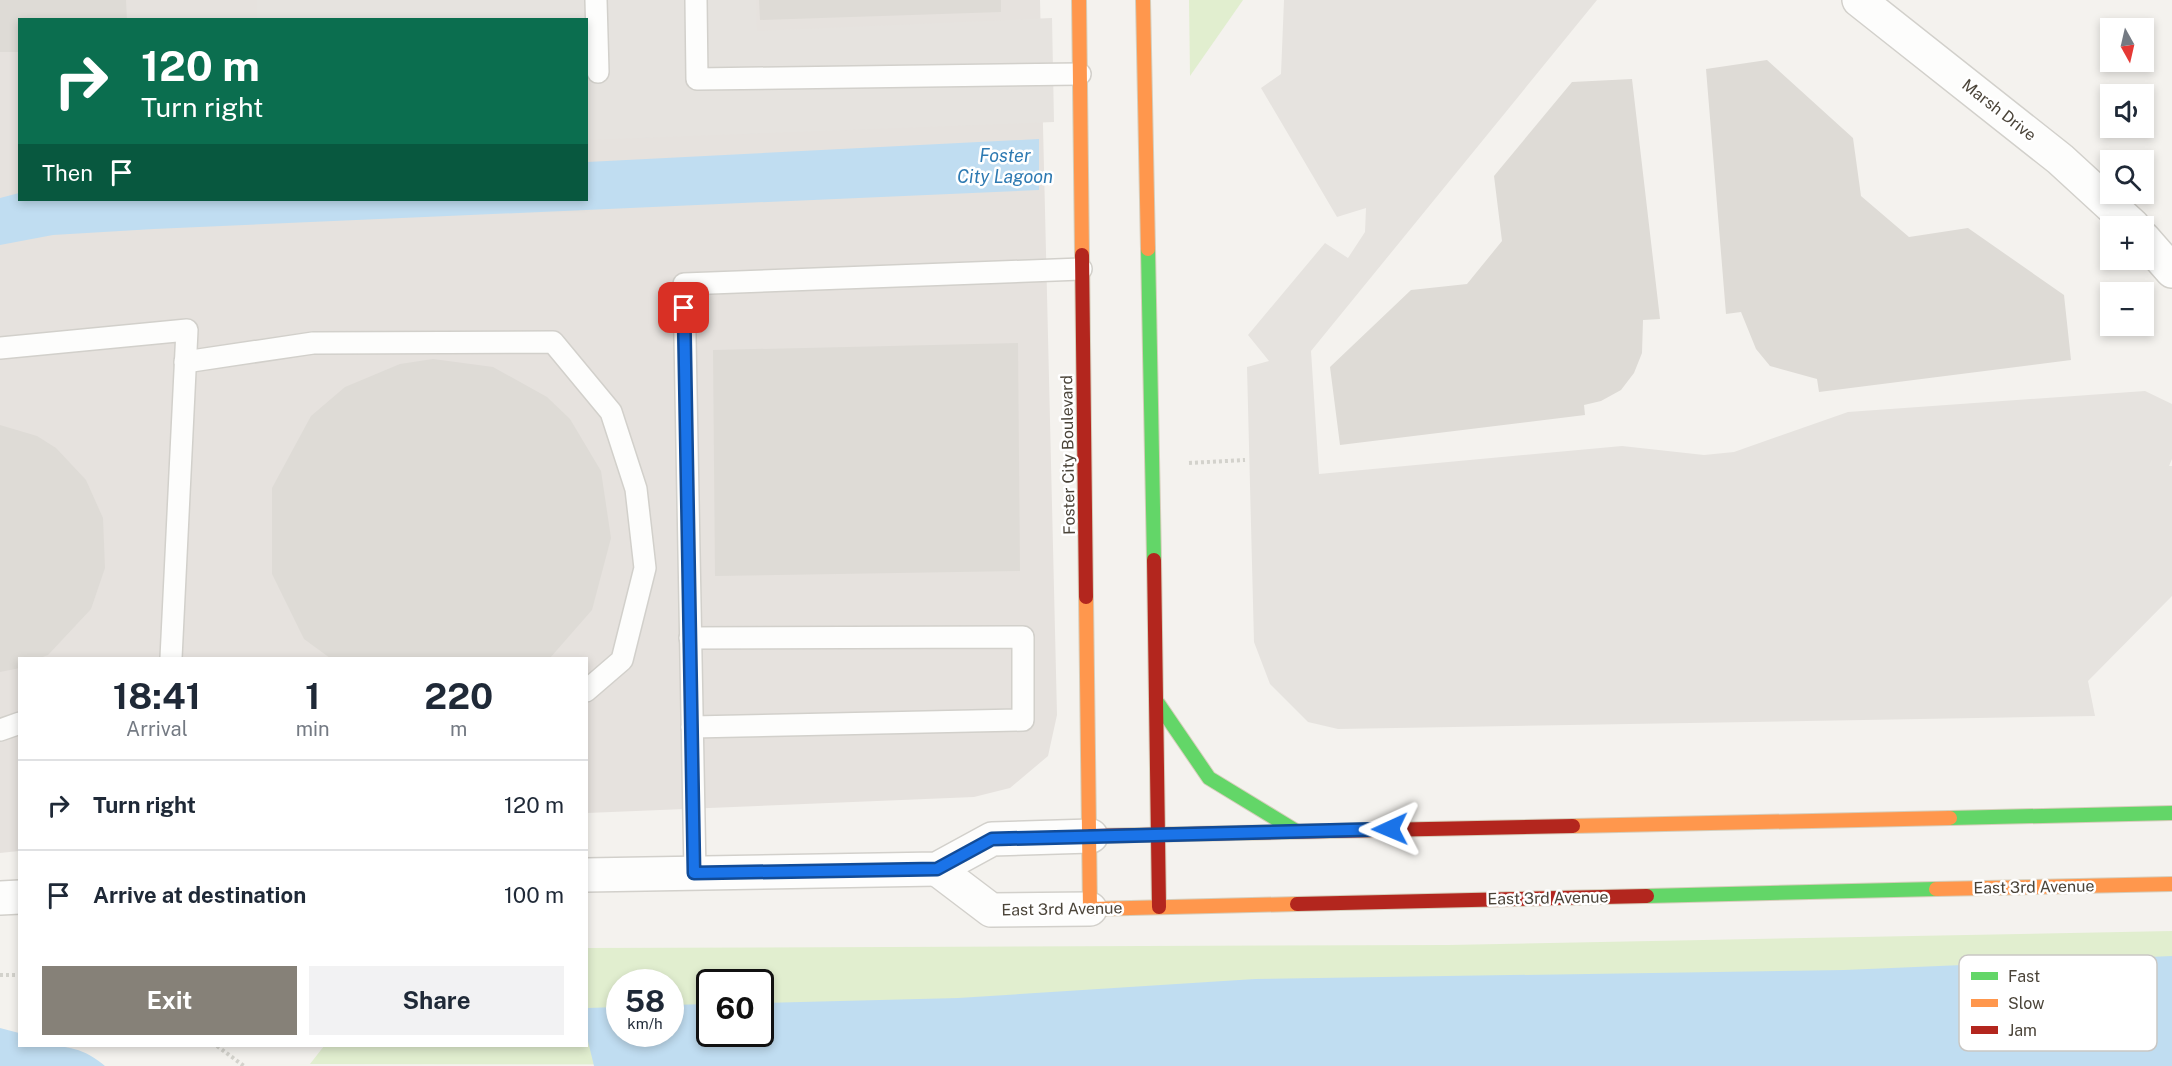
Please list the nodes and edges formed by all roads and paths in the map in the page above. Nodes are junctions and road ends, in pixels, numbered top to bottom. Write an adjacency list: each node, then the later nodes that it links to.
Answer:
1 (596, 0): 6 (lane)
2 (696, 0): 7 (lane)
3 (1079, 0): 7 (main road, Foster City Boulevard)
4 (1143, 0): 19 (main road)
5 (1860, 0): 8 (street, Marsh Drive)
6 (598, 72)
7 (1080, 74): 10 (main road, Foster City Boulevard)
8 (2122, 216)
9 (2154, 250): 11 (street)
10 (1081, 269): 16 (lane); 26 (main road, Foster City Boulevard)
11 (2172, 271)
12 (0, 348): 13 (lane)
13 (185, 362): 17 (lane); 18 (lane)
14 (1245, 460): 15 (path)
15 (1188, 463)
16 (690, 638): 21 (lane); 21 (lane)
17 (171, 657)
18 (588, 689)
19 (1157, 702): 24 (main road); 25 (main road)
20 (18, 724): 22 (lane)
21 (692, 727): 28 (lane)
22 (0, 730)
23 (2172, 813): 24 (main road)
24 (1296, 831): 25 (main road)
25 (1159, 834): 26 (main road); 33 (main road)
26 (1091, 836): 27 (street); 34 (main road, Foster City Boulevard)
27 (937, 869): 28 (street); 34 (street, East 3rd Avenue)
28 (694, 873): 29 (street)
29 (588, 875)
30 (2172, 884): 33 (main road, East 3rd Avenue)
31 (18, 897): 32 (street)
32 (0, 898)
33 (1158, 907): 34 (main road, East 3rd Avenue)
34 (1090, 909)
35 (0, 975): 36 (path)
36 (18, 975)
37 (218, 1047): 38 (path)
38 (244, 1066)

